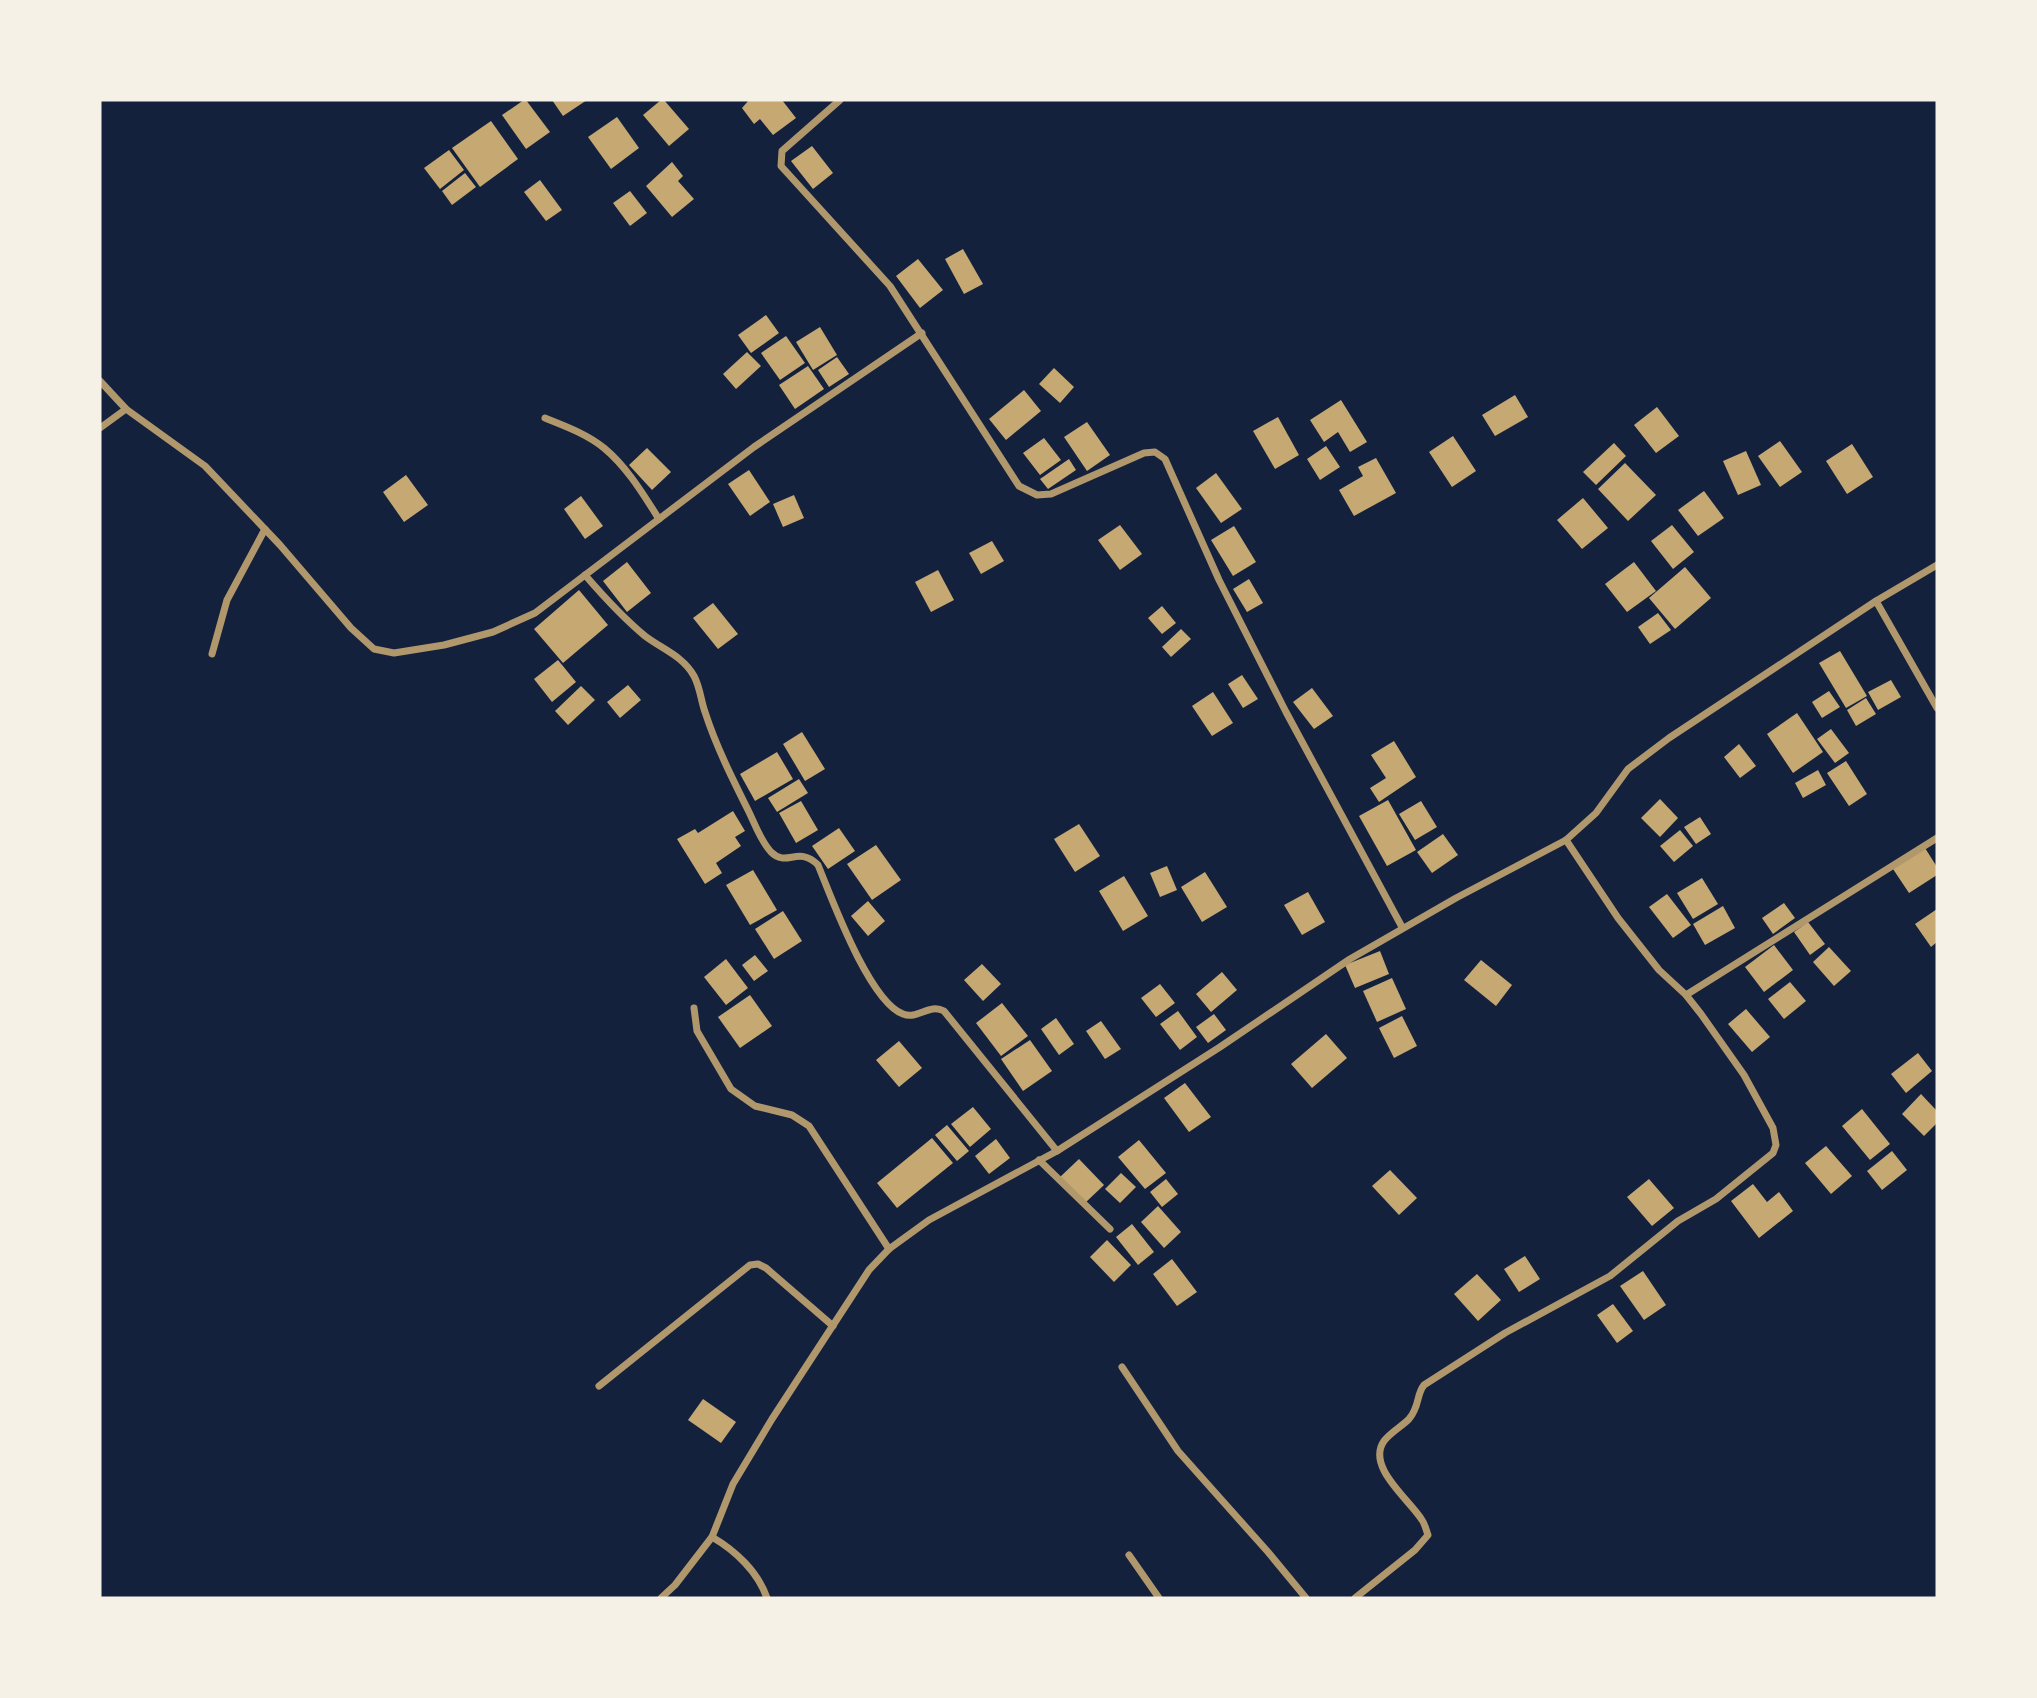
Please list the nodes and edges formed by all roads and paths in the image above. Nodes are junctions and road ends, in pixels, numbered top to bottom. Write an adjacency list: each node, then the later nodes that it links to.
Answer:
1 (840, 100): 2 (street)
2 (922, 333): 7 (street); 16 (street)
3 (100, 381): 4 (street)
4 (126, 409): 6 (street); 8 (street)
5 (545, 418): 7 (street)
6 (100, 428)
7 (659, 519): 10 (street)
8 (265, 529): 10 (street); 12 (street)
9 (1937, 565): 11 (street)
10 (585, 575): 19 (street)
11 (1876, 601): 13 (street); 15 (street)
12 (212, 654)
13 (1937, 708)
14 (1937, 838): 17 (street)
15 (1566, 841): 16 (street); 17 (street)
16 (1402, 928): 19 (street)
17 (1686, 995): 32 (street)
18 (694, 1008): 22 (street)
19 (1057, 1151): 20 (street)
20 (1039, 1160): 21 (street); 22 (street)
21 (1110, 1229)
22 (889, 1249): 23 (street)
23 (833, 1326): 25 (street); 26 (street)
24 (1122, 1367): 31 (street)
25 (599, 1386)
26 (712, 1538): 28 (street); 29 (street)
27 (1129, 1555): 30 (street)
28 (661, 1598)
29 (767, 1598)
30 (1159, 1598)
31 (1306, 1598)
32 (1355, 1598)

